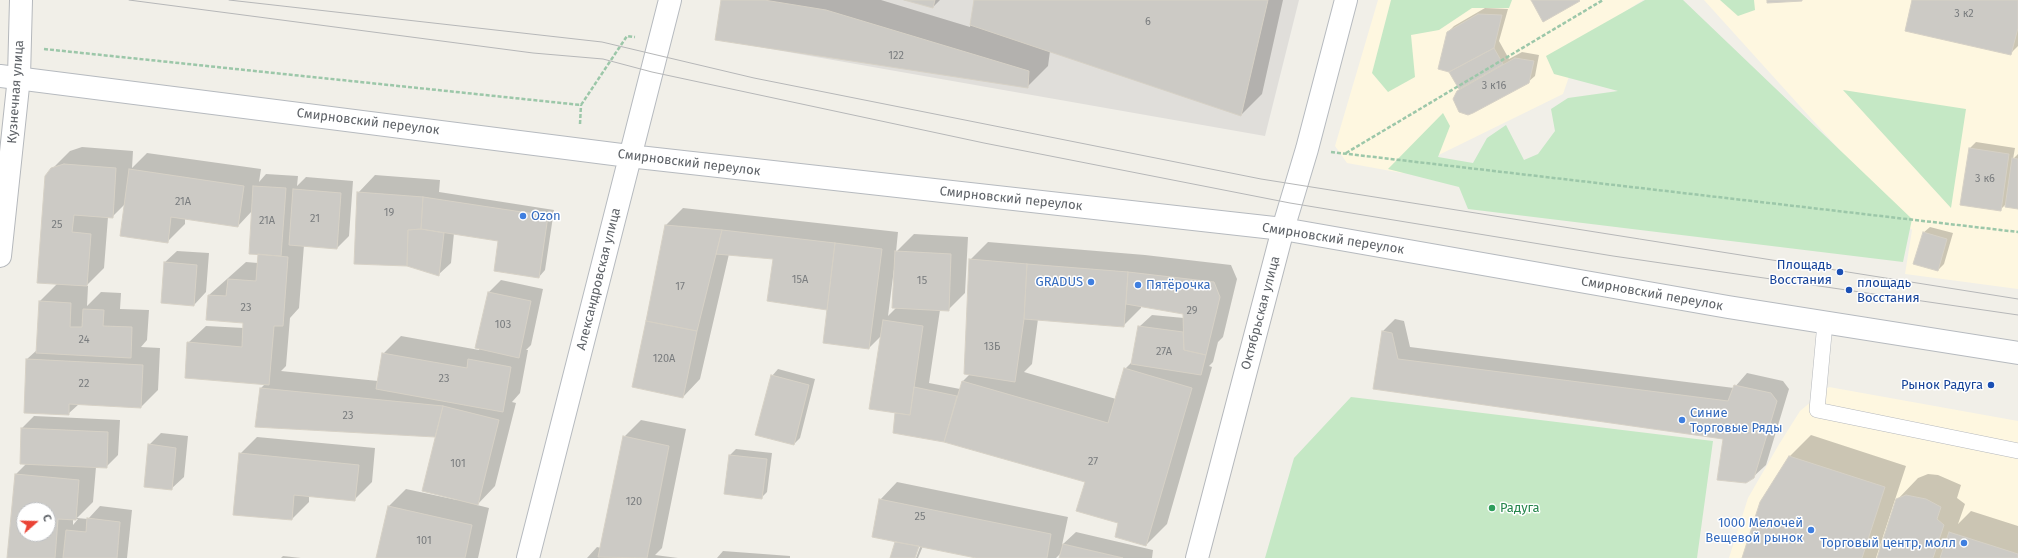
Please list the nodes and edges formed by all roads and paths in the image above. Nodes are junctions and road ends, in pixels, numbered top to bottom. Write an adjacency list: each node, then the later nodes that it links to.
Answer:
1 (21, 0): 6 (main road, Кузнечная улица)
2 (670, 0): 5 (main road, Александровская улица)
3 (1346, 0): 8 (main road, Октябрьская улица)
4 (1602, 0): 9 (path)
5 (660, 42): 6 (path); 10 (main road, Александровская улица)
6 (20, 47): 7 (main road, Кузнечная улица)
7 (10, 77): 10 (main road, Смирновский переулок); 13 (main road, Кузнечная улица)
8 (1307, 149): 9 (path); 11 (main road, Октябрьская улица)
9 (1345, 153): 12 (path)
10 (629, 156): 11 (main road, Смирновский переулок); 17 (main road, Александровская улица)
11 (1283, 229): 14 (main road, Смирновский переулок); 18 (main road, Октябрьская улица)
12 (2018, 232)
13 (0, 256)
14 (1825, 323): 15 (main road, Смирновский переулок); 16 (lane)
15 (2018, 353)
16 (2018, 451)
17 (528, 558)
18 (1197, 558)

